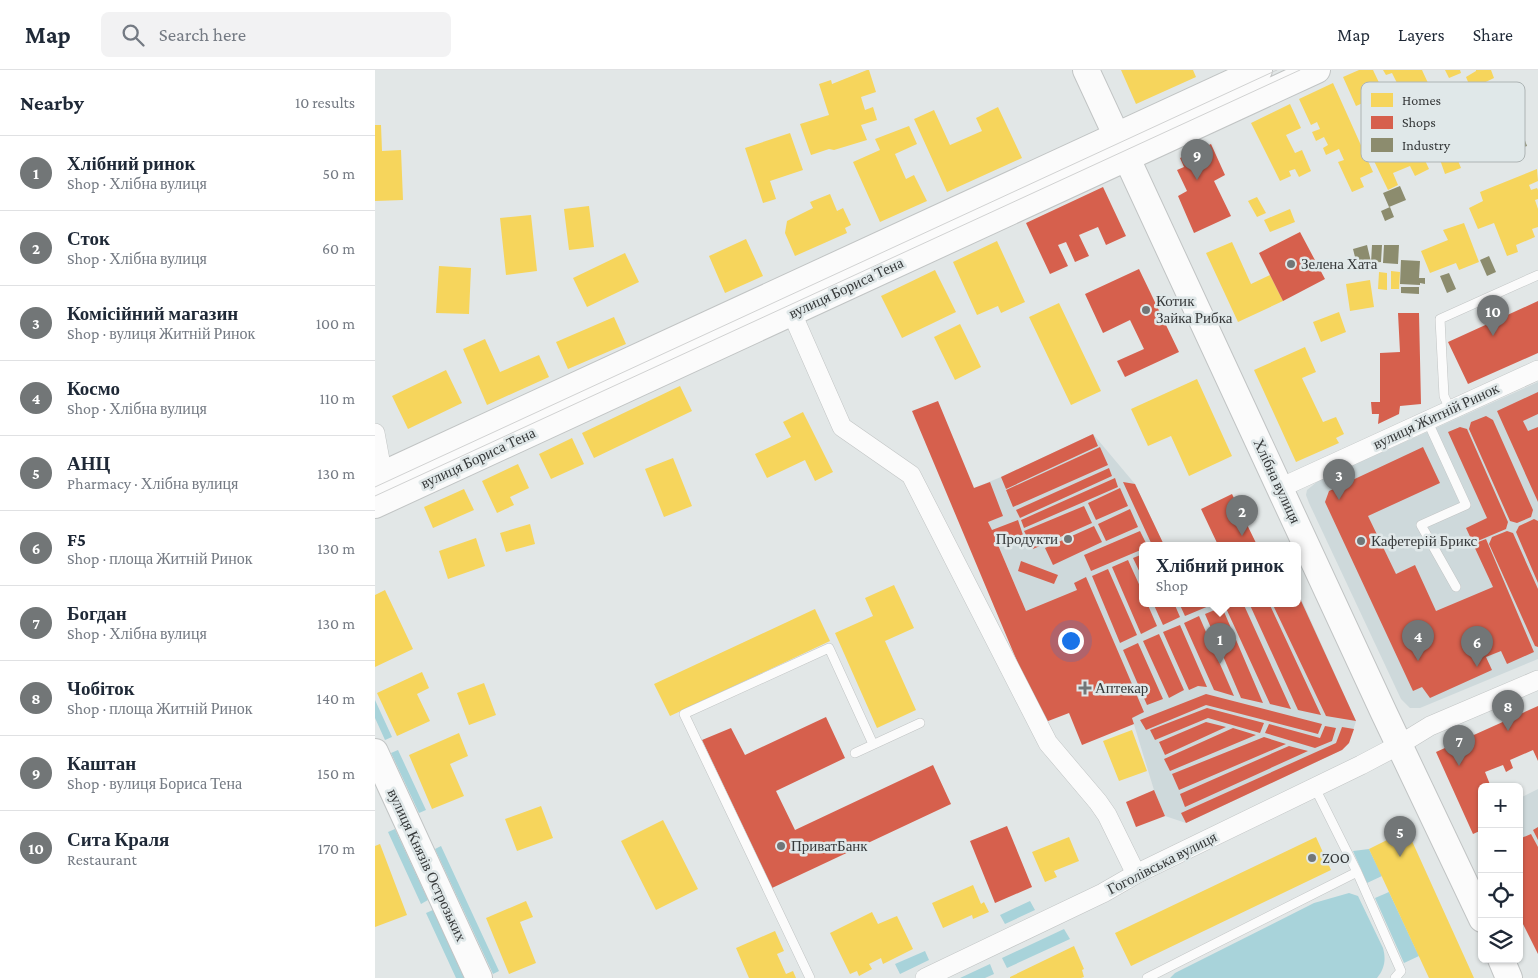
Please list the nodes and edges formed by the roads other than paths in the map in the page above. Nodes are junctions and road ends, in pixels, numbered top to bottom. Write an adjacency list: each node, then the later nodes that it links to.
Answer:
1 (1086, 70): 4 (street, Хлібна вулиця)
2 (1259, 70): 4 (street, вулиця Бориса Тена)
3 (1317, 70): 4 (street, вулиця Бориса Тена)
4 (1121, 147): 6 (street, вулиця Бориса Тена); 12 (street, Хлібна вулиця)
5 (1538, 275): 8 (lane)
6 (787, 302): 11 (street, вулиця Бориса Тена); 13 (street, вулиця Бориса Тена); 23 (street)
7 (1538, 370): 8 (street, вулиця Житній Ринок)
8 (1449, 409): 9 (street, вулиця Житній Ринок)
9 (1427, 420): 12 (street, вулиця Житній Ринок); 14 (lane)
10 (375, 433): 11 (street)
11 (378, 477)
12 (1280, 488): 18 (street, Хлібна вулиця)
13 (375, 505)
14 (1456, 587)
15 (1538, 680): 18 (street, Гоголівська вулиця)
16 (920, 723): 17 (lane)
17 (873, 744): 20 (lane); 28 (lane)
18 (1399, 745): 21 (street, Гоголівська вулиця); 24 (street, Хлібна вулиця)
19 (375, 752): 27 (street, вулиця Князів Острозьких)
20 (855, 753)
21 (1315, 788): 22 (lane); 23 (street, Гоголівська вулиця)
22 (1357, 872): 26 (lane); 30 (lane)
23 (1136, 874): 29 (street, Гоголівська вулиця)
24 (1482, 918)
25 (1503, 963): 31 (street)
26 (1400, 976)
27 (479, 978)
28 (810, 978)
29 (925, 978)
30 (1147, 978)
31 (1509, 978)

